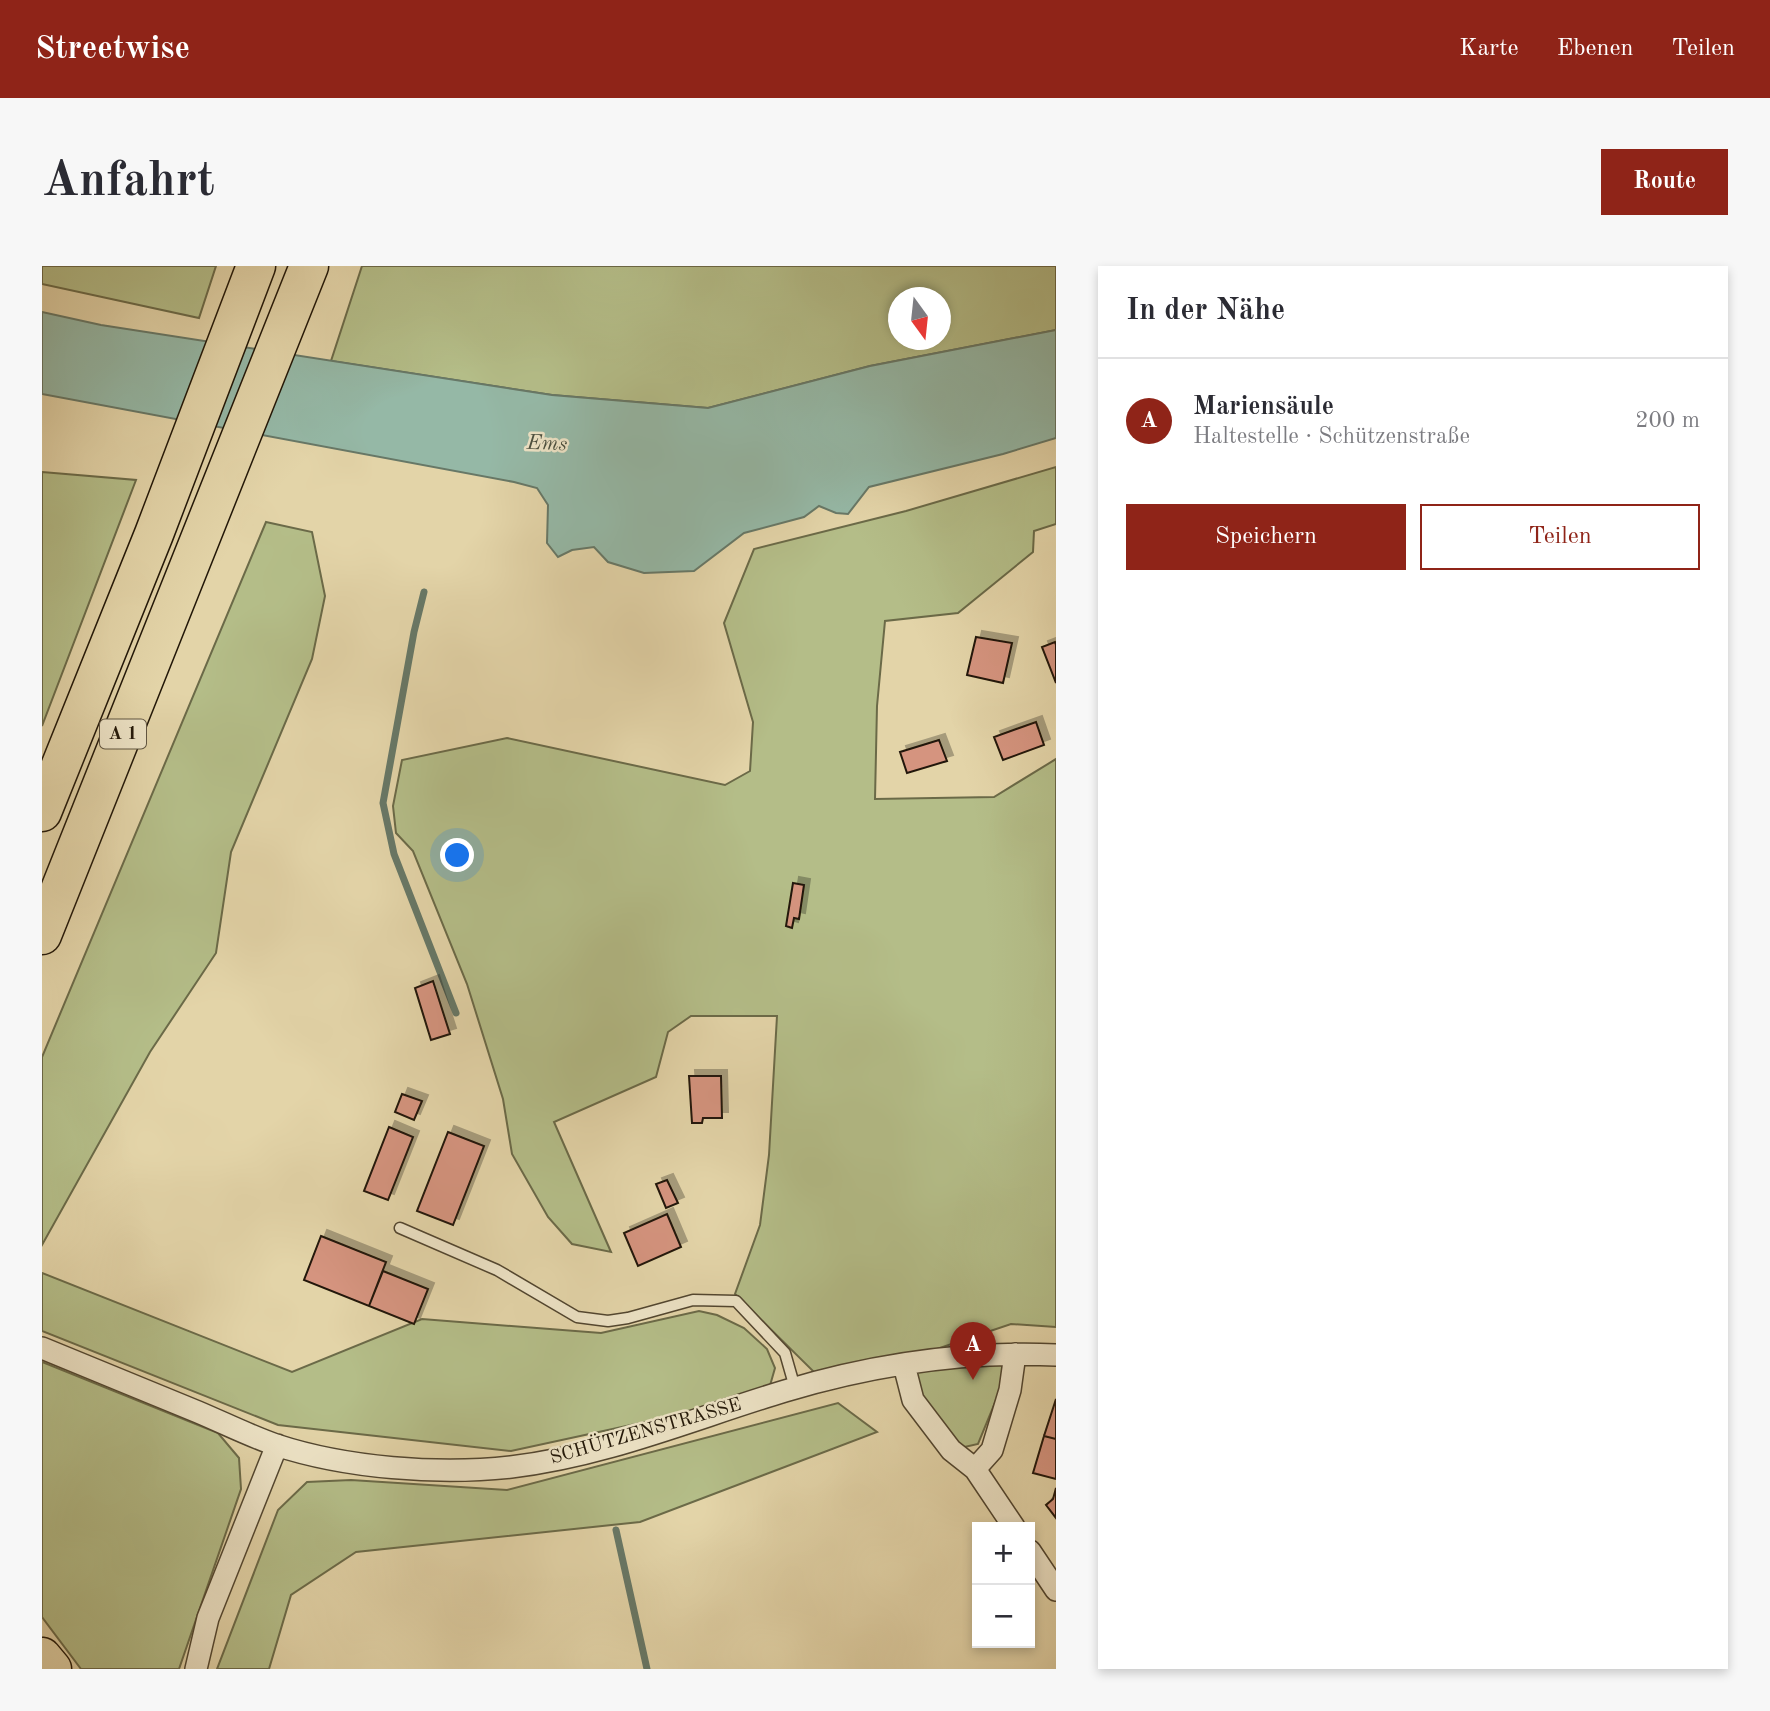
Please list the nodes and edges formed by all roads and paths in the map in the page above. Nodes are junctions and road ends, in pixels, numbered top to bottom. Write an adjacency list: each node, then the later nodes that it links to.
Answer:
1 (256, 266): 3 (highway, A 1)
2 (309, 266): 4 (highway, A 1)
3 (42, 812)
4 (42, 935)
5 (400, 1228): 10 (lane)
6 (42, 1348): 11 (street, SCHÜTZENSTRASSE)
7 (1015, 1354): 8 (street, SCHÜTZENSTRASSE); 9 (street, SCHÜTZENSTRASSE); 12 (street)
8 (1056, 1355)
9 (904, 1365): 10 (street, SCHÜTZENSTRASSE); 12 (street)
10 (795, 1388): 11 (street, SCHÜTZENSTRASSE)
11 (277, 1445): 18 (street)
12 (975, 1469): 13 (street)
13 (1011, 1522)
14 (1035, 1558): 15 (street)
15 (1056, 1590)
16 (42, 1657): 17 (highway)
17 (52, 1669)
18 (196, 1669)

